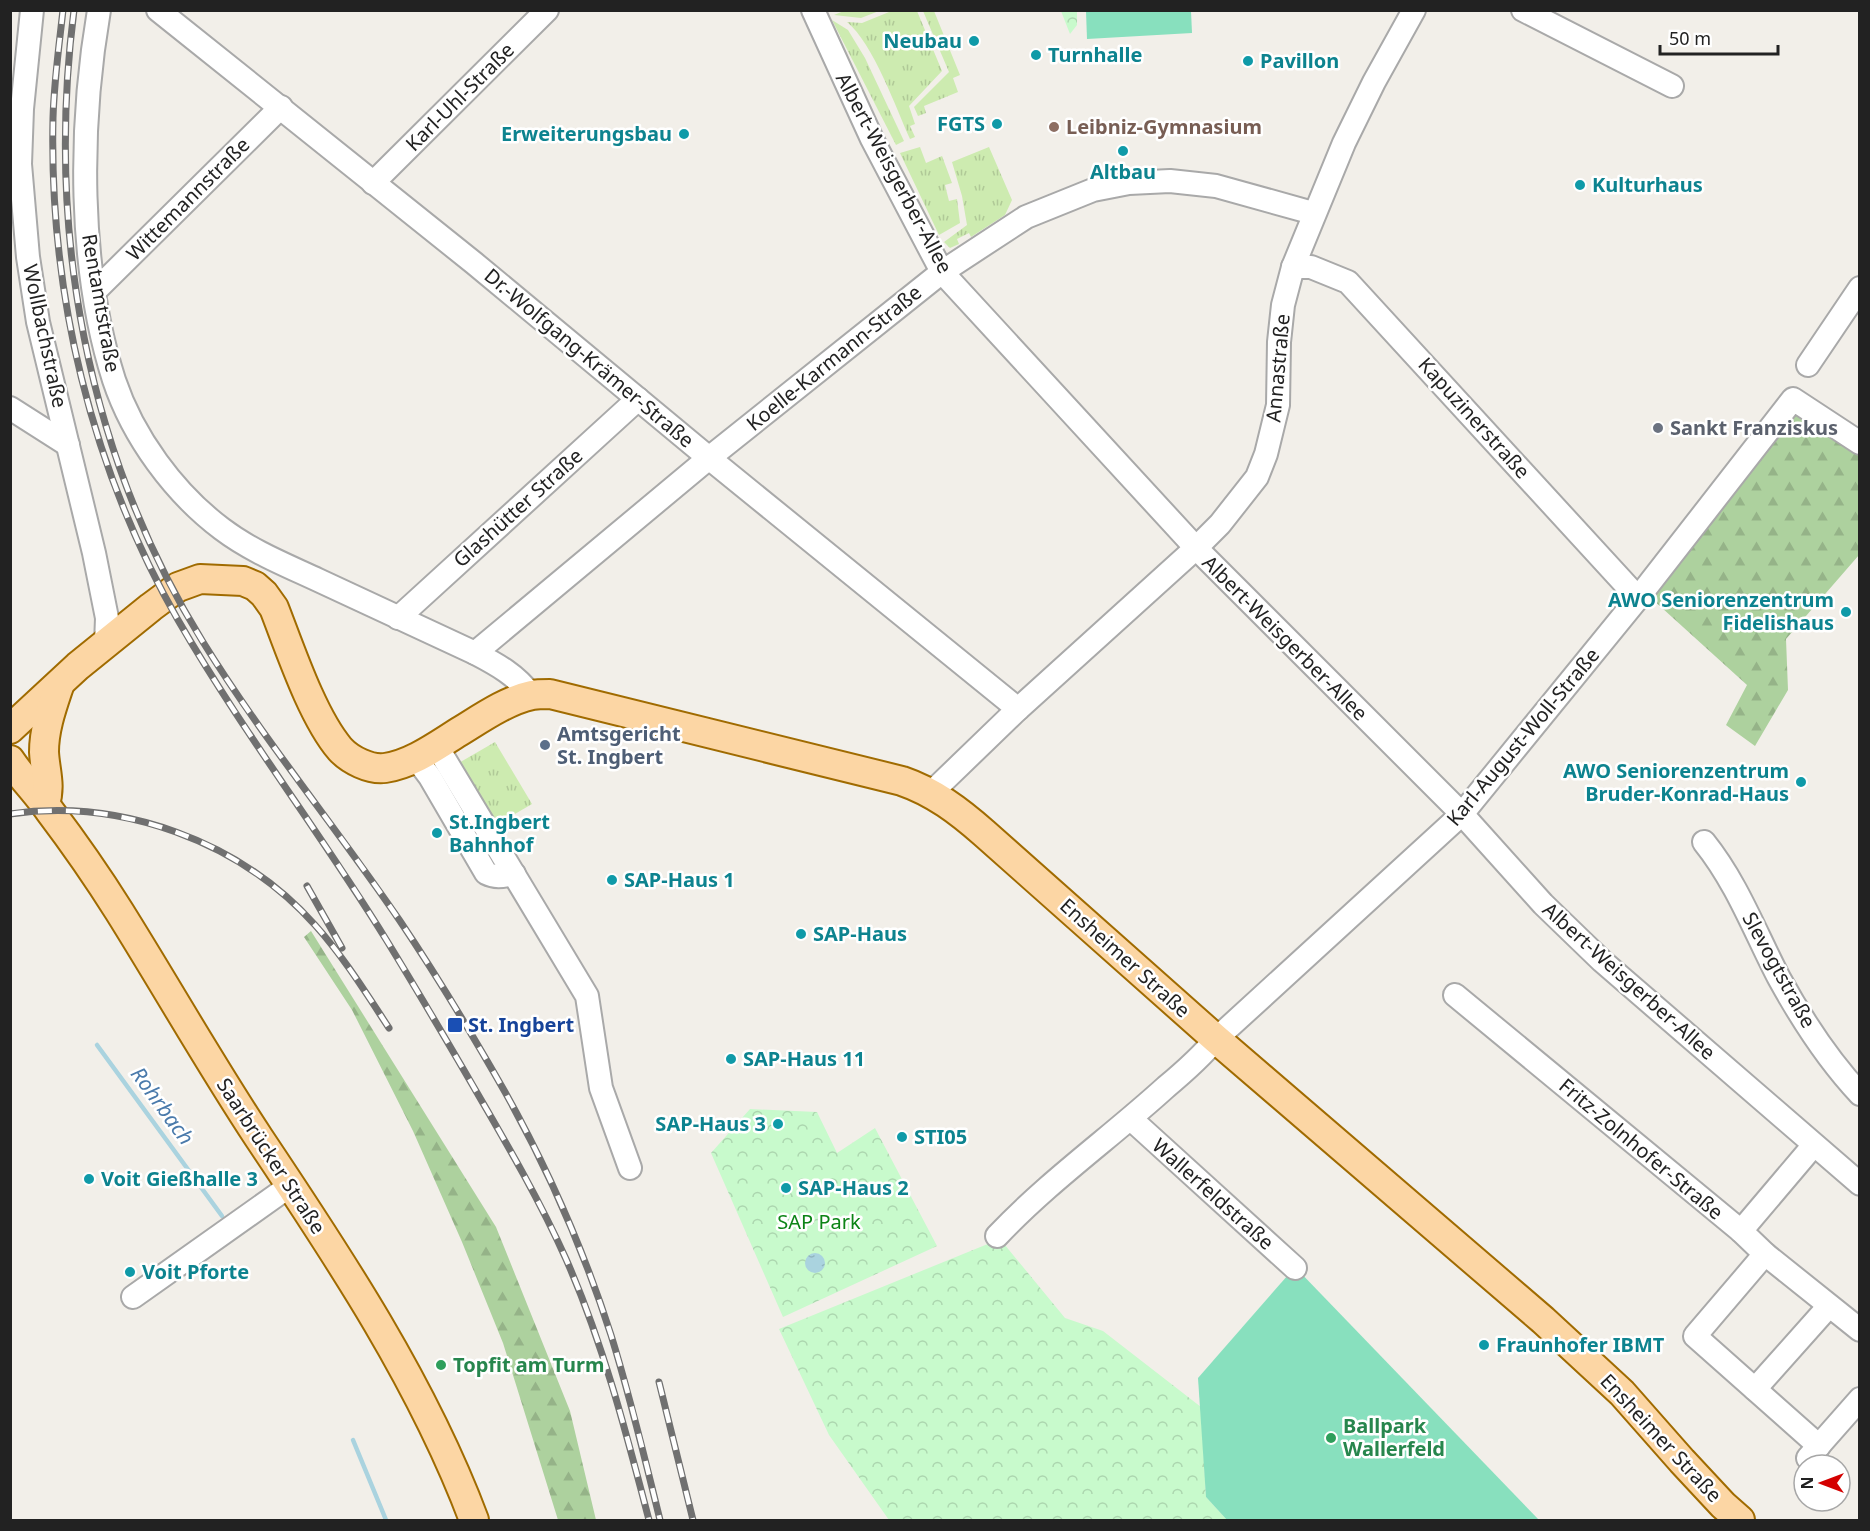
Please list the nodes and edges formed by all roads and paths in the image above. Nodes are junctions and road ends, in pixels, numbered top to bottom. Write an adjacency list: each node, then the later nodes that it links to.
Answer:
1 (32, 10): 20 (street, Wollbachstraße)
2 (99, 10): 15 (street, Rentamtstraße)
3 (159, 10): 9 (street, Dr.-Wolfgang-Krämer-Straße)
4 (547, 10): 10 (street, Karl-Uhl-Straße)
5 (1414, 10): 11 (street, Annastraße)
6 (1523, 10): 8 (street)
7 (814, 11): 13 (street, Albert-Weisgerber-Allee)
8 (1672, 86)
9 (281, 107): 10 (street, Dr.-Wolfgang-Krämer-Straße); 15 (street, Wittemannstraße)
10 (373, 183): 17 (street, Dr.-Wolfgang-Krämer-Straße)
11 (1313, 213): 12 (street, Annastraße); 13 (street, Koelle-Karmann-Straße)
12 (1293, 267): 22 (street, Annastraße); 23 (street, Kapuzinerstraße)
13 (942, 272): 21 (street, Koelle-Karmann-Straße); 22 (street, Albert-Weisgerber-Allee)
14 (1860, 288): 16 (street)
15 (95, 291): 24 (street, Rentamtstraße)
16 (1808, 365)
17 (638, 399): 21 (street, Dr.-Wolfgang-Krämer-Straße); 24 (street, Glashütter Straße)
18 (10, 408): 20 (street)
19 (1860, 443): 23 (street, Karl-August-Woll-Straße)
20 (68, 445): 25 (street, Wollbachstraße)
21 (709, 458): 26 (street, Koelle-Karmann-Straße); 29 (street, Dr.-Wolfgang-Krämer-Straße)
22 (1196, 548): 29 (street, Annastraße); 36 (street, Albert-Weisgerber-Allee)
23 (1638, 598): 36 (street, Karl-August-Woll-Straße)
24 (398, 618): 26 (street, Rentamtstraße)
25 (106, 644): 27 (main road); 31 (main road, Ensheimer Straße)
26 (475, 653): 28 (street, Rentamtstraße)
27 (59, 685): 30 (main road); 35 (main road)
28 (531, 695): 31 (main road, Ensheimer Straße); 34 (main road, Ensheimer Straße)
29 (1018, 709): 34 (street, Annastraße)
30 (10, 729)
31 (426, 751): 38 (street); 38 (street)
32 (10, 760): 35 (main road, Saarbrücker Straße)
33 (10, 789): 35 (main road)
34 (931, 793): 40 (main road, Ensheimer Straße)
35 (45, 804): 46 (main road, Saarbrücker Straße)
36 (1462, 814): 40 (street, Karl-August-Woll-Straße); 43 (street, Albert-Weisgerber-Allee)
37 (1704, 843): 41 (street, Slevogtstraße)
38 (514, 874): 44 (street)
39 (1455, 995): 47 (street, Fritz-Zolnhofer-Straße)
40 (1216, 1039): 42 (street); 57 (main road, Ensheimer Straße)
41 (1860, 1094)
42 (1131, 1119): 48 (street); 50 (street, Wallerfeldstraße)
43 (1813, 1146): 45 (street, Albert-Weisgerber-Allee); 47 (street, Fritz-Zolnhofer-Straße)
44 (630, 1168)
45 (1860, 1184)
46 (291, 1185): 51 (street); 56 (main road, Saarbrücker Straße)
47 (1741, 1231): 49 (street)
48 (997, 1236)
49 (1765, 1254): 52 (street); 54 (street)
50 (1295, 1268)
51 (133, 1297)
52 (1829, 1306): 53 (street); 54 (street)
53 (1860, 1330)
54 (1755, 1389): 55 (street)
55 (1860, 1399)
56 (474, 1521)
57 (1740, 1521)

